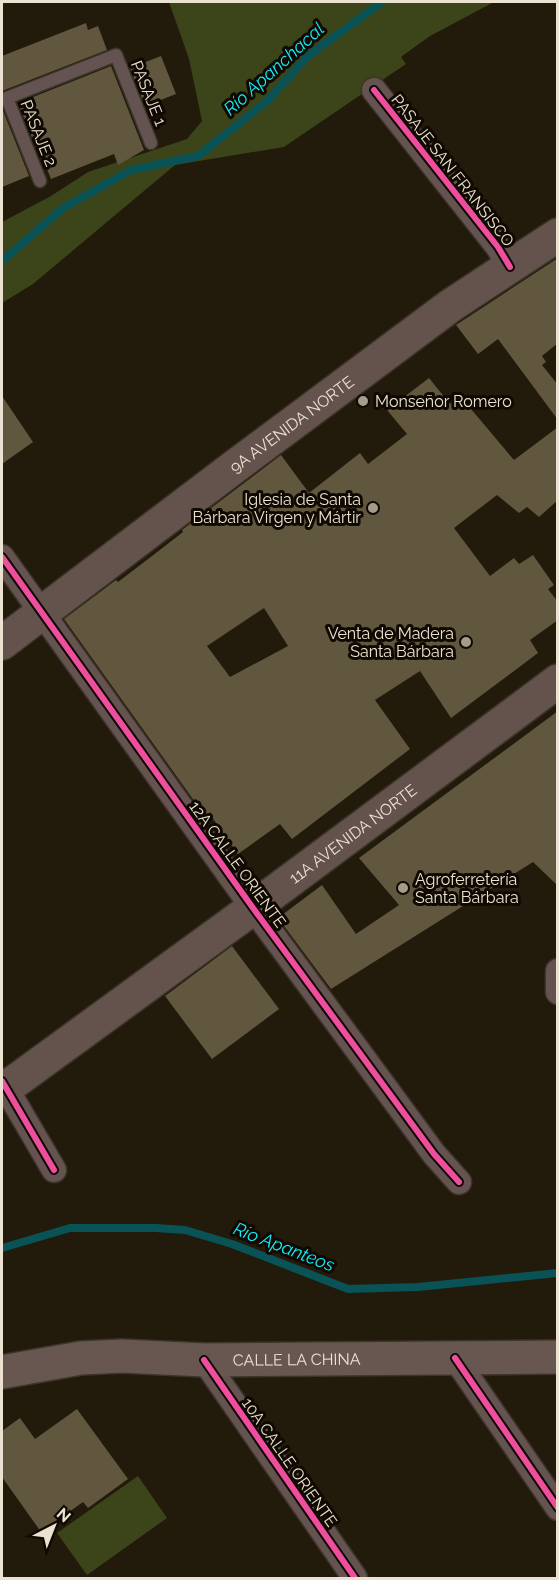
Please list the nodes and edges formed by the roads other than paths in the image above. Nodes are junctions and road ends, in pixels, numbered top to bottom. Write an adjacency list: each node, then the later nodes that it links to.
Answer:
1 (375, 90): 6 (street, PASAJE SAN FRANSISCO)
2 (4, 99): 3 (lane, PASAJE 1); 4 (lane, PASAJE 2)
3 (151, 143)
4 (40, 181)
5 (558, 234): 6 (main road, 9A AVENIDA NORTE)
6 (510, 267): 8 (main road, 9A AVENIDA NORTE)
7 (2, 557): 8 (street, 12A CALLE ORIENTE)
8 (40, 613): 9 (main road, 9A AVENIDA NORTE); 11 (street, 12A CALLE ORIENTE)
9 (2, 643)
10 (558, 681): 11 (main road, 11A AVENIDA NORTE)
11 (253, 908): 14 (main road, 11A AVENIDA NORTE); 16 (street, 12A CALLE ORIENTE)
12 (558, 971): 13 (street)
13 (558, 992)
14 (3, 1086): 15 (street)
15 (54, 1170)
16 (459, 1182)
17 (558, 1357): 18 (main road, CALLE LA CHINA)
18 (455, 1358): 19 (main road, CALLE LA CHINA); 21 (street)
19 (204, 1360): 20 (main road, CALLE LA CHINA); 22 (street, 10A CALLE ORIENTE)
20 (2, 1372)
21 (558, 1508)
22 (355, 1578)

